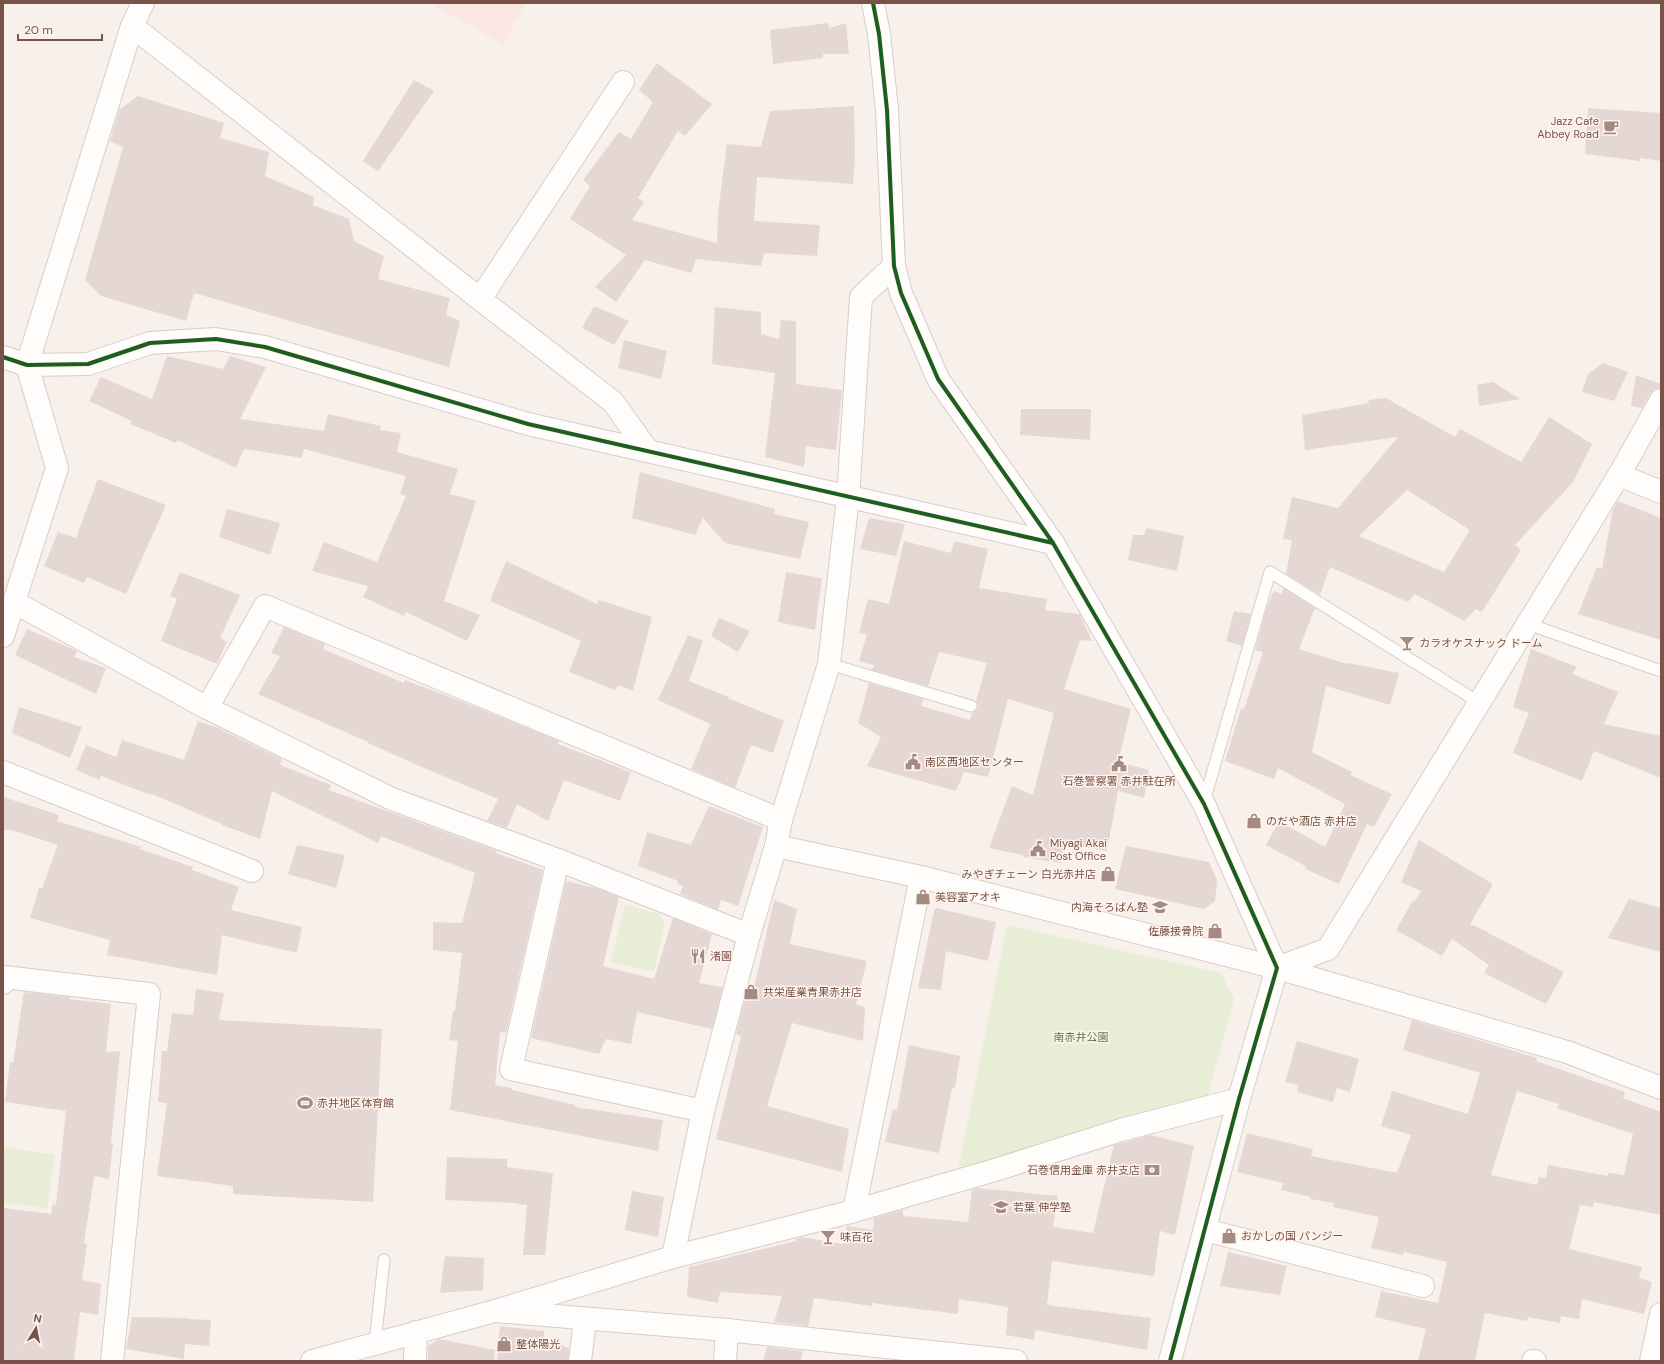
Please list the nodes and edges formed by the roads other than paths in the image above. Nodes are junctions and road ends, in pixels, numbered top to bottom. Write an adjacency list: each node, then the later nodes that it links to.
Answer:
1 (143, 3): 3 (street)
2 (873, 3): 5 (street)
3 (132, 26): 6 (street); 8 (street)
4 (623, 82): 6 (street)
5 (894, 266): 13 (street); 14 (street)
6 (480, 300): 10 (street)
7 (3, 357): 8 (street)
8 (27, 365): 10 (street); 15 (street)
9 (1661, 400): 11 (street)
10 (648, 451): 13 (street)
11 (1619, 475): 12 (street); 16 (street)
12 (1661, 492)
13 (848, 497): 14 (street); 18 (street)
14 (1053, 543): 24 (street)
15 (14, 602): 17 (street); 22 (street)
16 (1528, 624): 19 (lane); 20 (street)
17 (3, 636)
18 (829, 664): 21 (lane); 25 (street)
19 (1661, 671)
20 (1480, 703): 24 (lane); 31 (street)
21 (970, 706)
22 (207, 708): 25 (street); 27 (street)
23 (3, 772): 28 (street)
24 (1204, 804): 31 (street)
25 (781, 820): 26 (street)
26 (776, 846): 29 (street); 30 (street)
27 (558, 860): 30 (street); 35 (street)
28 (252, 871)
29 (921, 877): 31 (street); 36 (street)
30 (748, 935): 35 (street)
31 (1277, 968): 33 (street); 34 (street)
32 (3, 983): 48 (street)
33 (1661, 1088)
34 (1239, 1099): 36 (street); 37 (street)
35 (703, 1111): 38 (street)
36 (854, 1211): 38 (street)
37 (1205, 1230): 40 (street); 54 (street)
38 (673, 1257): 41 (street)
39 (384, 1260): 46 (lane)
40 (1423, 1286)
41 (495, 1311): 43 (street); 45 (street)
42 (1661, 1314): 55 (street)
43 (585, 1319): 44 (street); 51 (street)
44 (727, 1330): 47 (street); 52 (street)
45 (416, 1332): 46 (street); 50 (street)
46 (375, 1343): 49 (street)
47 (883, 1354): 53 (street)
48 (112, 1361)
49 (312, 1361)
50 (415, 1361)
51 (580, 1361)
52 (725, 1361)
53 (1016, 1361)
54 (1170, 1361)
55 (1651, 1361)

